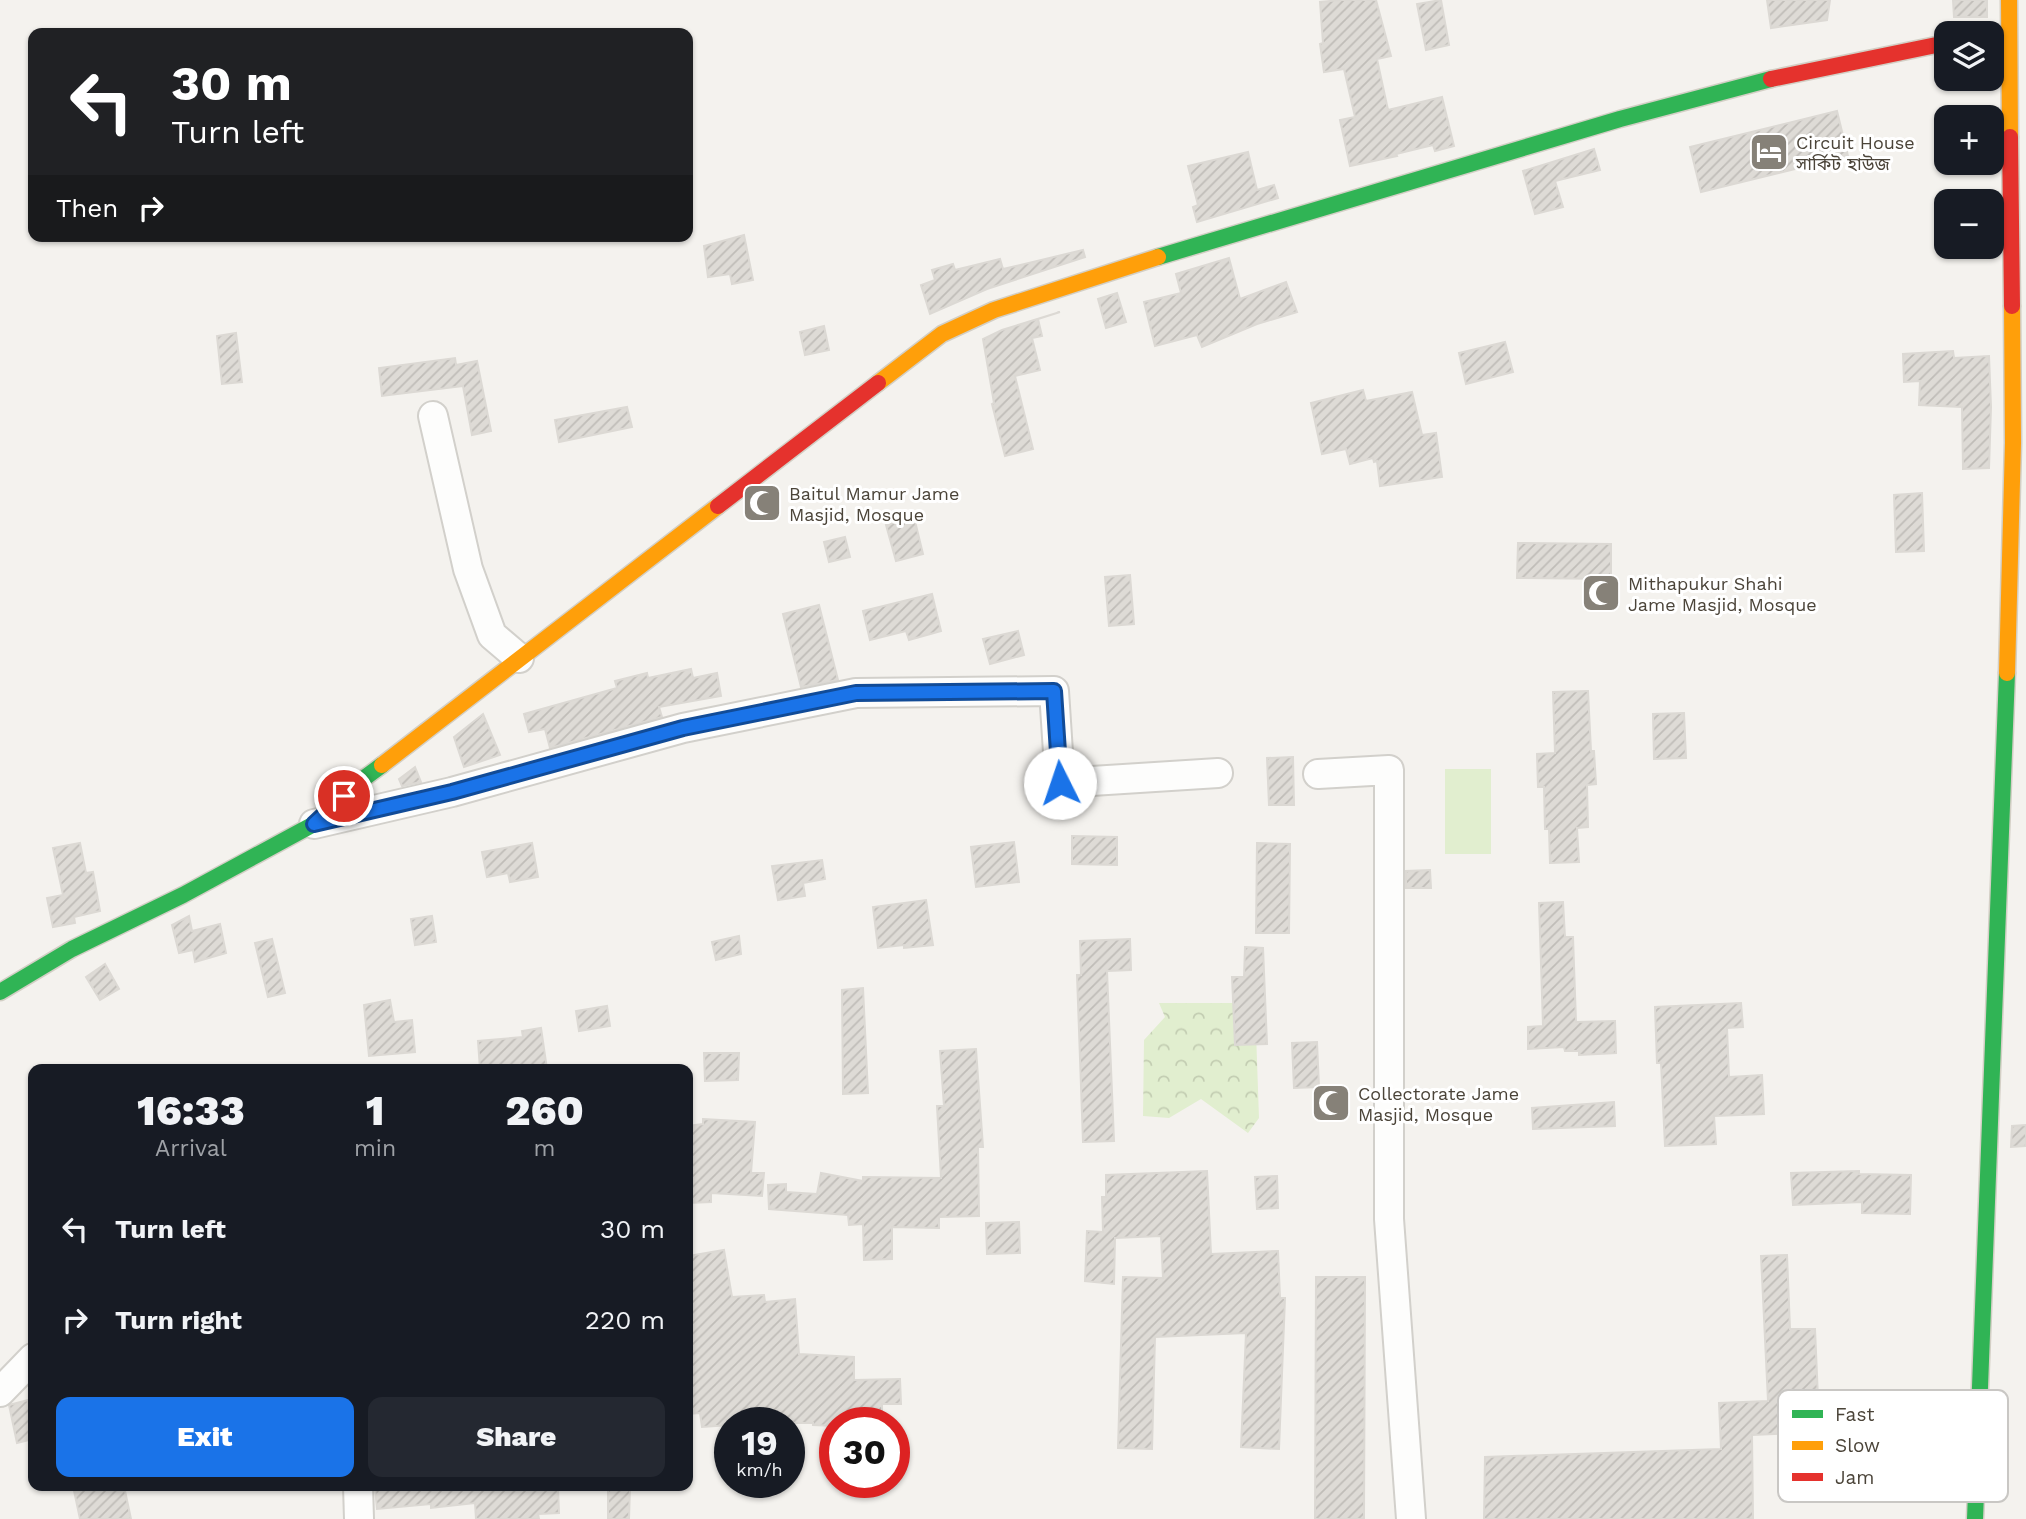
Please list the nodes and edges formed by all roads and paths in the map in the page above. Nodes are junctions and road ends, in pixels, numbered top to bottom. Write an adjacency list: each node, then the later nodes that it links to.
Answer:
1 (2009, 0): 2 (main road)
2 (2004, 21)
3 (1934, 45): 6 (main road)
4 (2003, 91): 7 (main road)
5 (433, 416): 6 (street)
6 (519, 658): 10 (main road)
7 (2016, 739): 13 (main road)
8 (1218, 773): 10 (street)
9 (1318, 774): 17 (street)
10 (314, 824): 11 (main road)
11 (0, 992)
12 (28, 1363): 14 (street)
13 (1982, 1390)
14 (0, 1392)
15 (358, 1491): 16 (street)
16 (359, 1519)
17 (1410, 1519)

